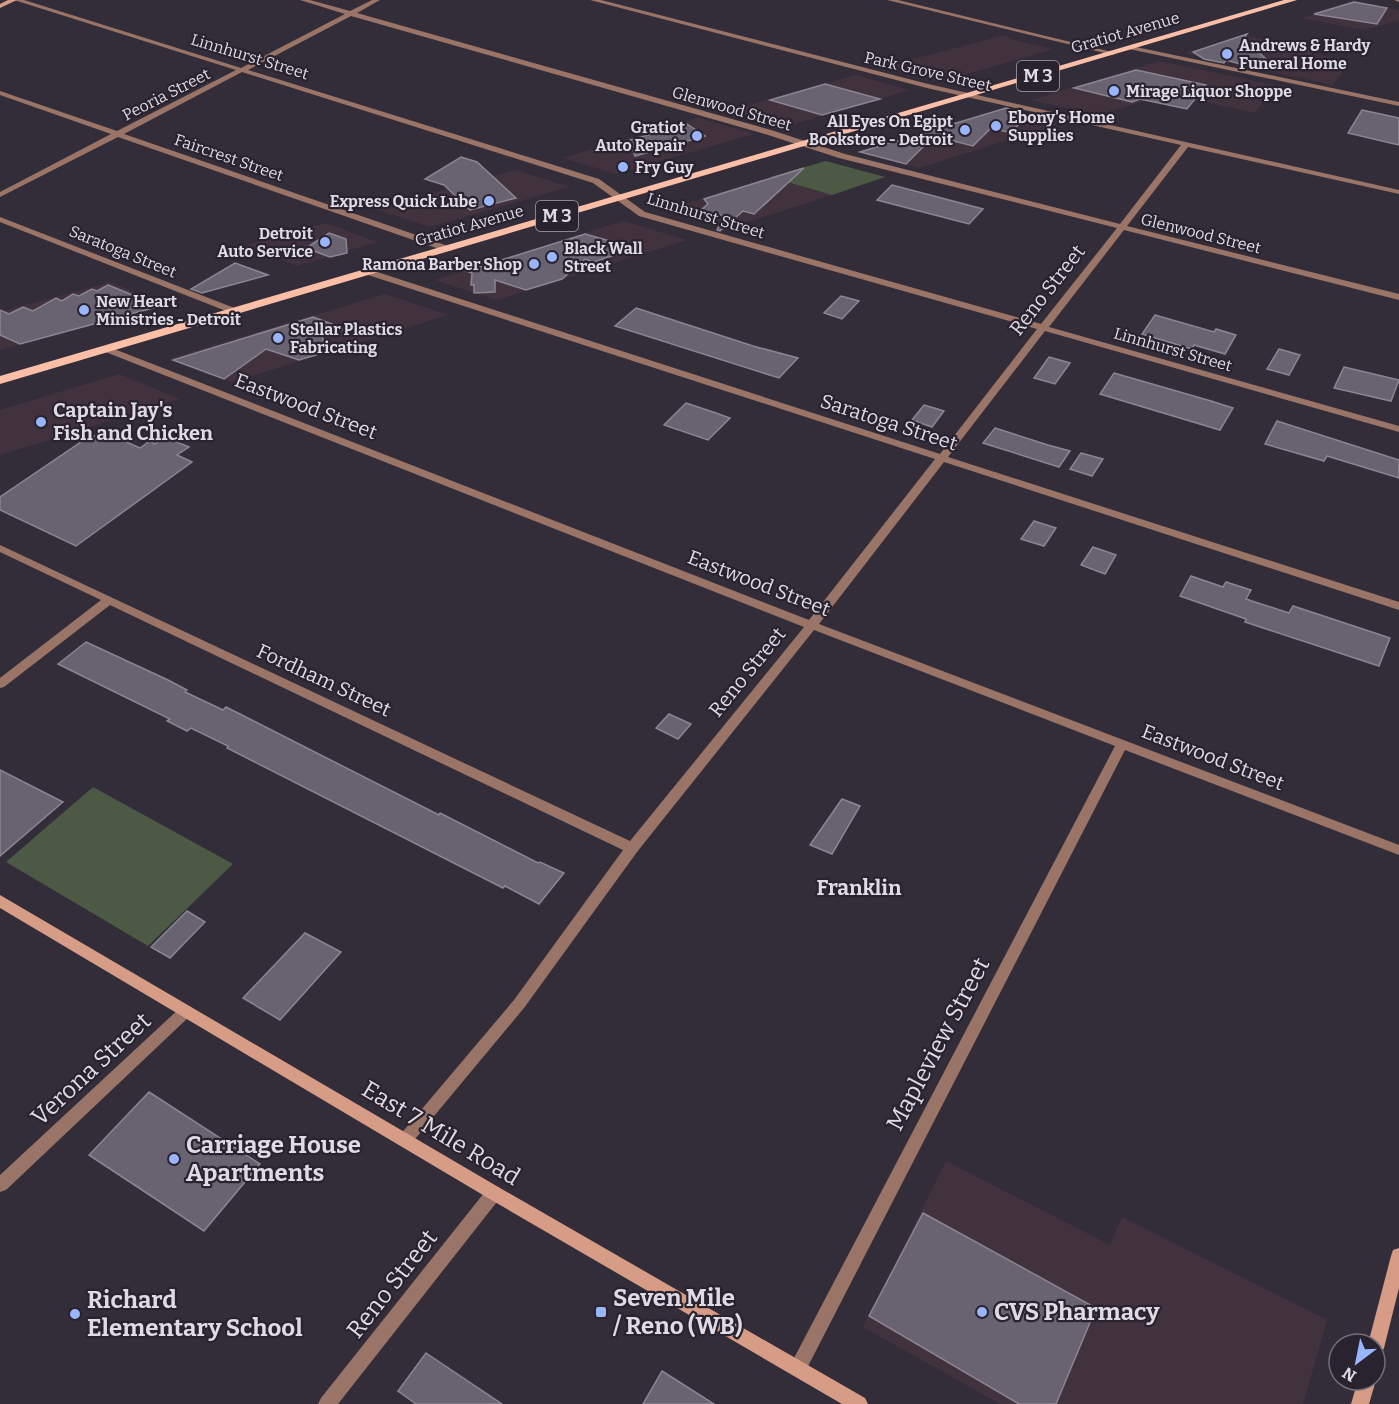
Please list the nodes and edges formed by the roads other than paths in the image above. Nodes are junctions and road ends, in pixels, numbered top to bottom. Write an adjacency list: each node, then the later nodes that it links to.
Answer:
1 (16, 0): 7 (street); 11 (street, Linnhurst Street)
2 (303, 0): 8 (street, Glenwood Street)
3 (376, 0): 8 (street, Peoria Street)
4 (593, 0): 13 (street, Park Grove Street)
5 (890, 0): 10 (street)
6 (1293, 0): 9 (main road, Gratiot Avenue / M 3)
7 (0, 6)
8 (351, 13): 11 (street, Peoria Street); 16 (street, Glenwood Street)
9 (1131, 48): 10 (main road, Gratiot Avenue / M 3); 14 (street)
10 (1113, 53): 13 (main road, Gratiot Avenue / M 3)
11 (242, 69): 15 (street, Peoria Street); 20 (street, Linnhurst Street)
12 (0, 93): 15 (street, Faircrest Street)
13 (971, 95): 16 (main road, Gratiot Avenue / M 3); 17 (street, Park Grove Street)
14 (1399, 104)
15 (118, 134): 19 (street, Peoria Street); 23 (street, Faircrest Street)
16 (806, 144): 20 (main road, Gratiot Avenue / M 3); 22 (street, Glenwood Street)
17 (1187, 144): 18 (street, Park Grove Street); 22 (street, Reno Street)
18 (1399, 192)
19 (0, 195)
20 (620, 198): 23 (main road, Gratiot Avenue / M 3); 27 (street, Linnhurst Street)
21 (0, 219): 26 (street, Saratoga Street)
22 (1122, 227): 25 (street, Glenwood Street); 27 (street, Reno Street)
23 (448, 249): 24 (main road, Gratiot Avenue / M 3)
24 (368, 272): 26 (main road, Gratiot Avenue / M 3); 31 (street, Saratoga Street)
25 (1399, 297)
26 (234, 311): 28 (main road, Gratiot Avenue / M 3)
27 (1044, 328): 30 (street, Linnhurst Street); 31 (street, Reno Street)
28 (106, 349): 29 (main road, Gratiot Avenue / M 3); 35 (street, Eastwood Street)
29 (0, 380)
30 (1399, 429)
31 (943, 458): 34 (street, Saratoga Street); 35 (street, Reno Street)
32 (0, 548): 33 (street, Fordham Street)
33 (109, 600): 36 (street); 38 (street, Fordham Street)
34 (1399, 606)
35 (812, 625): 37 (street, Eastwood Street); 38 (street, Reno Street)
36 (0, 684)
37 (1123, 743): 39 (street, Eastwood Street); 47 (street, Mapleview Street)
38 (632, 848): 42 (street, Reno Street)
39 (1399, 850)
40 (0, 901): 41 (street, East 7 Mile Road)
41 (186, 1011): 42 (street, East 7 Mile Road); 43 (street, Verona Street)
42 (405, 1140): 44 (street, East 7 Mile Road)
43 (0, 1185)
44 (494, 1193): 47 (street, East 7 Mile Road); 49 (street, Reno Street)
45 (1399, 1256): 46 (street)
46 (1379, 1332)
47 (798, 1368): 48 (street, East 7 Mile Road)
48 (840, 1399): 50 (street, East 7 Mile Road)
49 (327, 1404)
50 (859, 1404)

